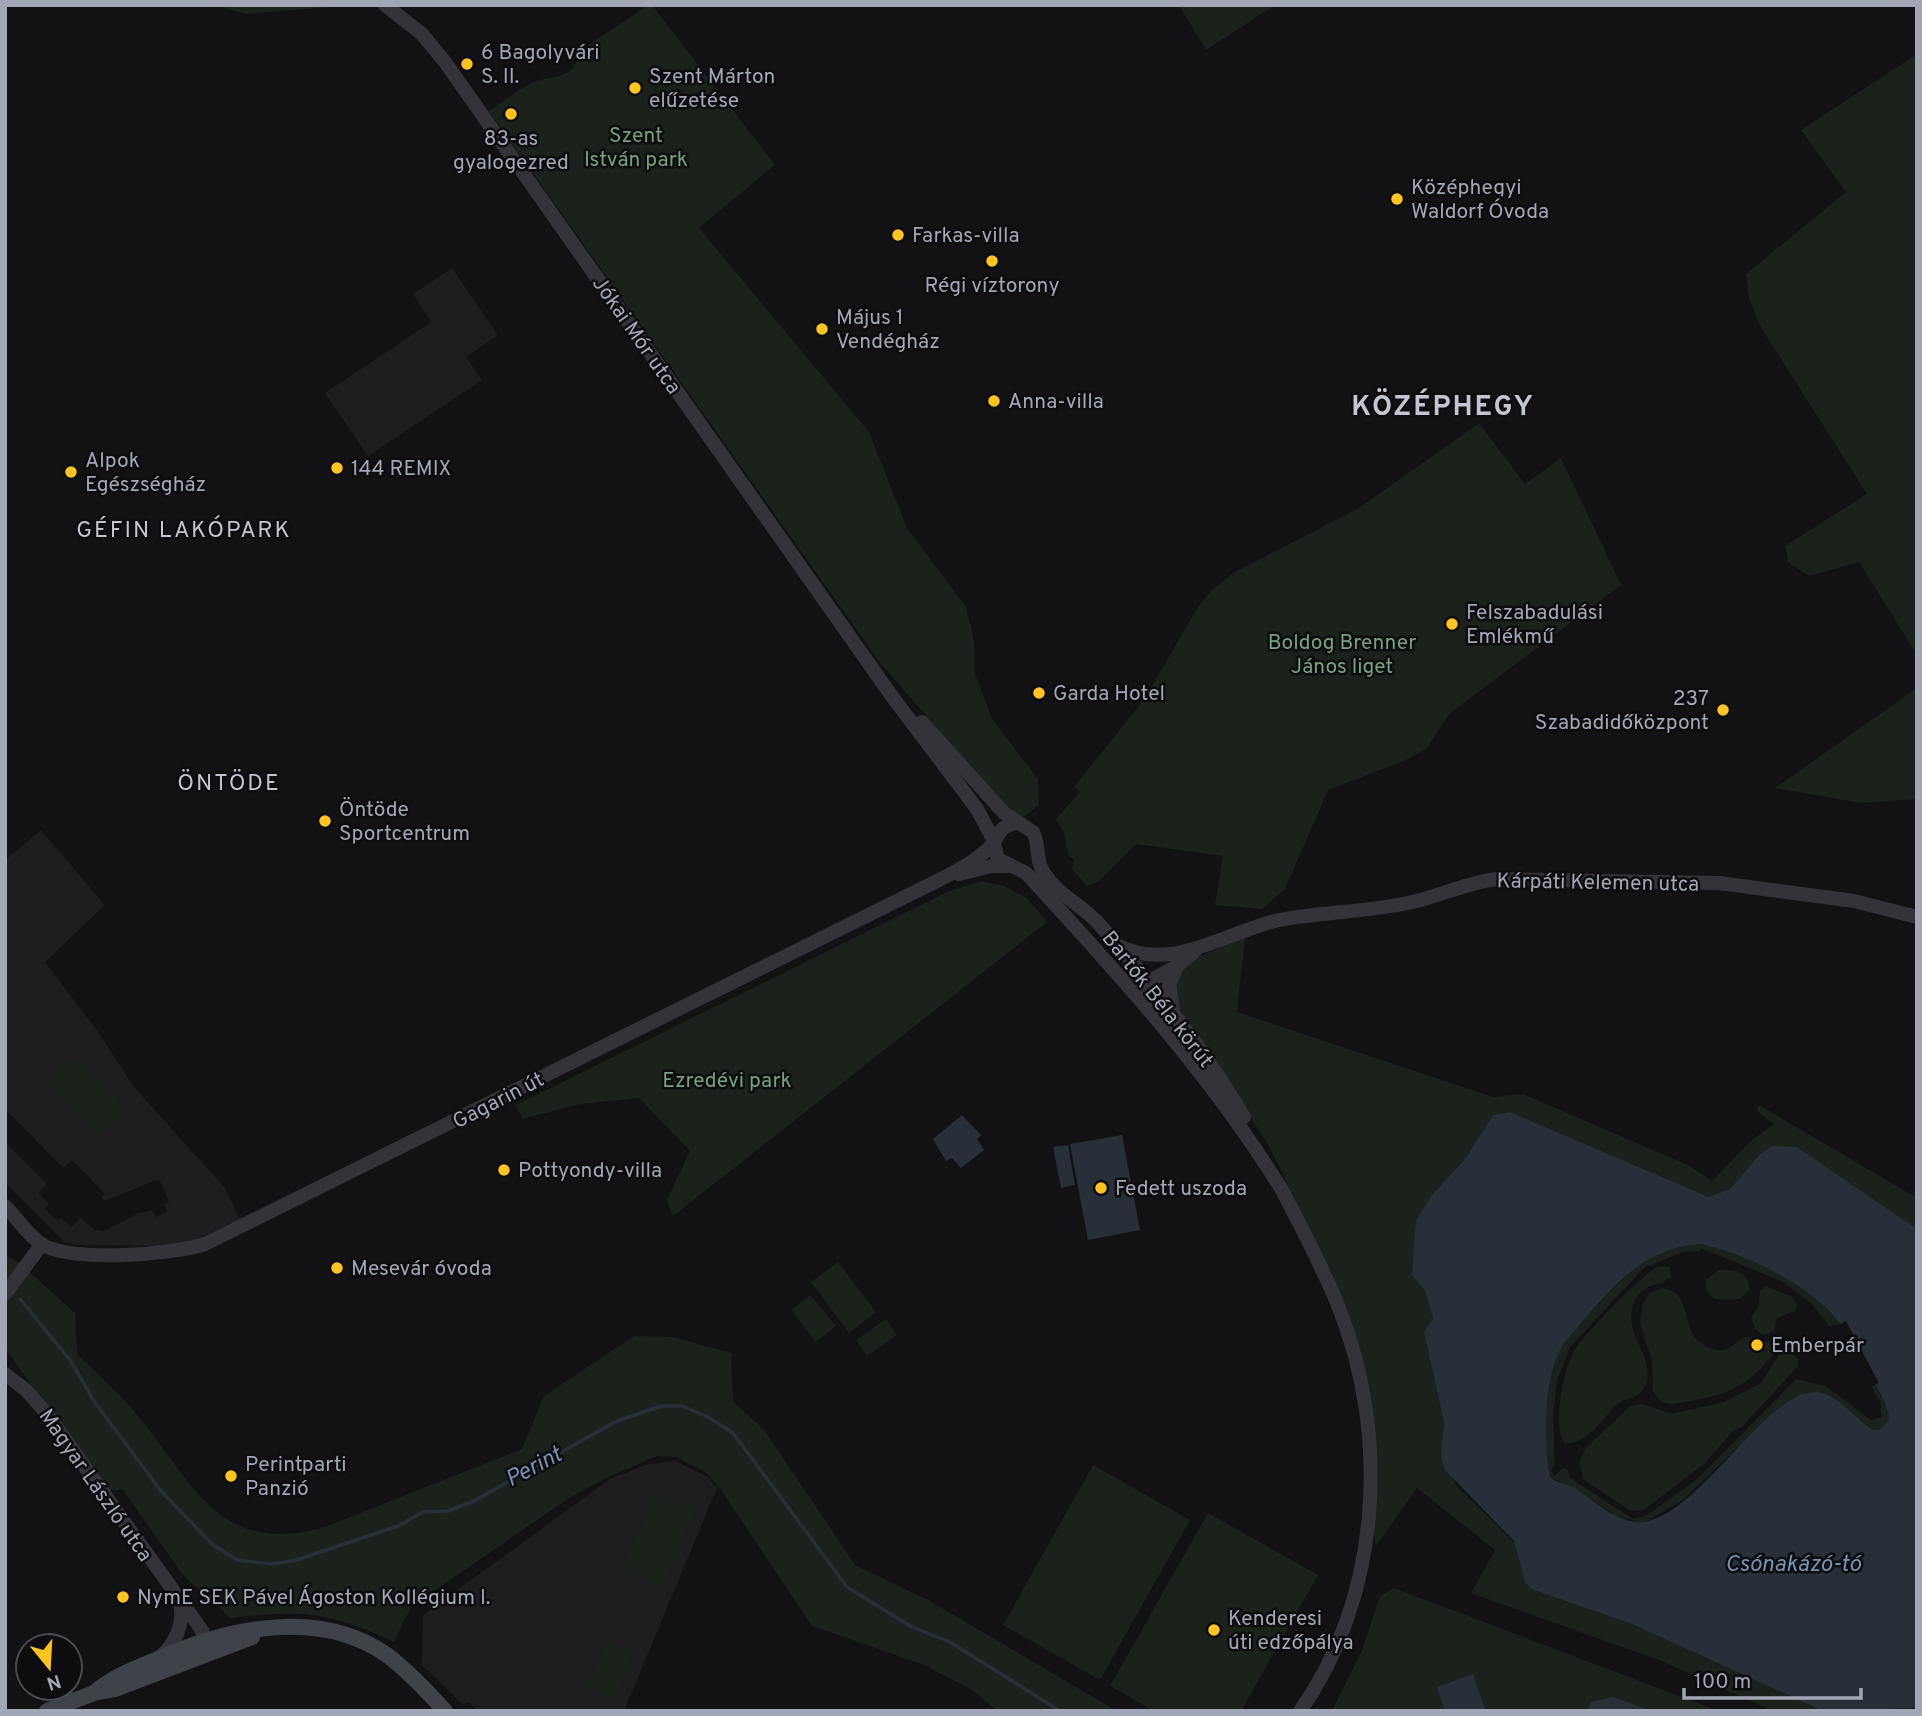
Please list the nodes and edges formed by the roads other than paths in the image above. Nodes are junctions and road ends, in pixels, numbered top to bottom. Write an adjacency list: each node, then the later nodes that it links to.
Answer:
1 (385, 5): 2 (street, Jókai Mór utca)
2 (879, 675): 3 (street, Jókai Mór utca); 4 (street, Jókai Mór utca)
3 (1016, 823): 4 (street, Gagarin út); 5 (street, Bartók Béla körút)
4 (993, 843): 6 (street, Bartók Béla körút); 7 (street, Gagarin út)
5 (1037, 849): 6 (street); 9 (street, Bartók Béla körút)
6 (1012, 867): 7 (street, Gagarin út); 13 (street, Bartók Béla körút)
7 (937, 881): 17 (street, Gagarin út)
8 (1917, 917): 10 (street, Kárpáti Kelemen utca)
9 (1116, 943): 10 (street, Kárpáti Kelemen utca); 12 (street, Bartók Béla körút)
10 (1202, 946): 11 (street, Kárpáti Kelemen utca)
11 (1177, 966): 12 (street, Kárpáti Kelemen utca); 14 (street)
12 (1148, 981): 13 (street, Kárpáti Kelemen utca); 14 (street, Bartók Béla körút)
13 (1133, 992): 15 (street, Bartók Béla körút)
14 (1176, 1017): 15 (street, Bartók Béla körút)
15 (1285, 1195): 26 (street, Bartók Béla körút)
16 (5, 1206): 17 (street)
17 (42, 1244): 18 (street)
18 (5, 1294)
19 (5, 1374): 20 (street, Magyar László utca)
20 (180, 1603): 21 (street, Magyar László utca); 22 (street)
21 (210, 1647): 22 (main road); 23 (main road); 25 (main road)
22 (148, 1664): 23 (main road)
23 (94, 1693): 24 (main road)
24 (47, 1711)
25 (445, 1711)
26 (1300, 1711)

